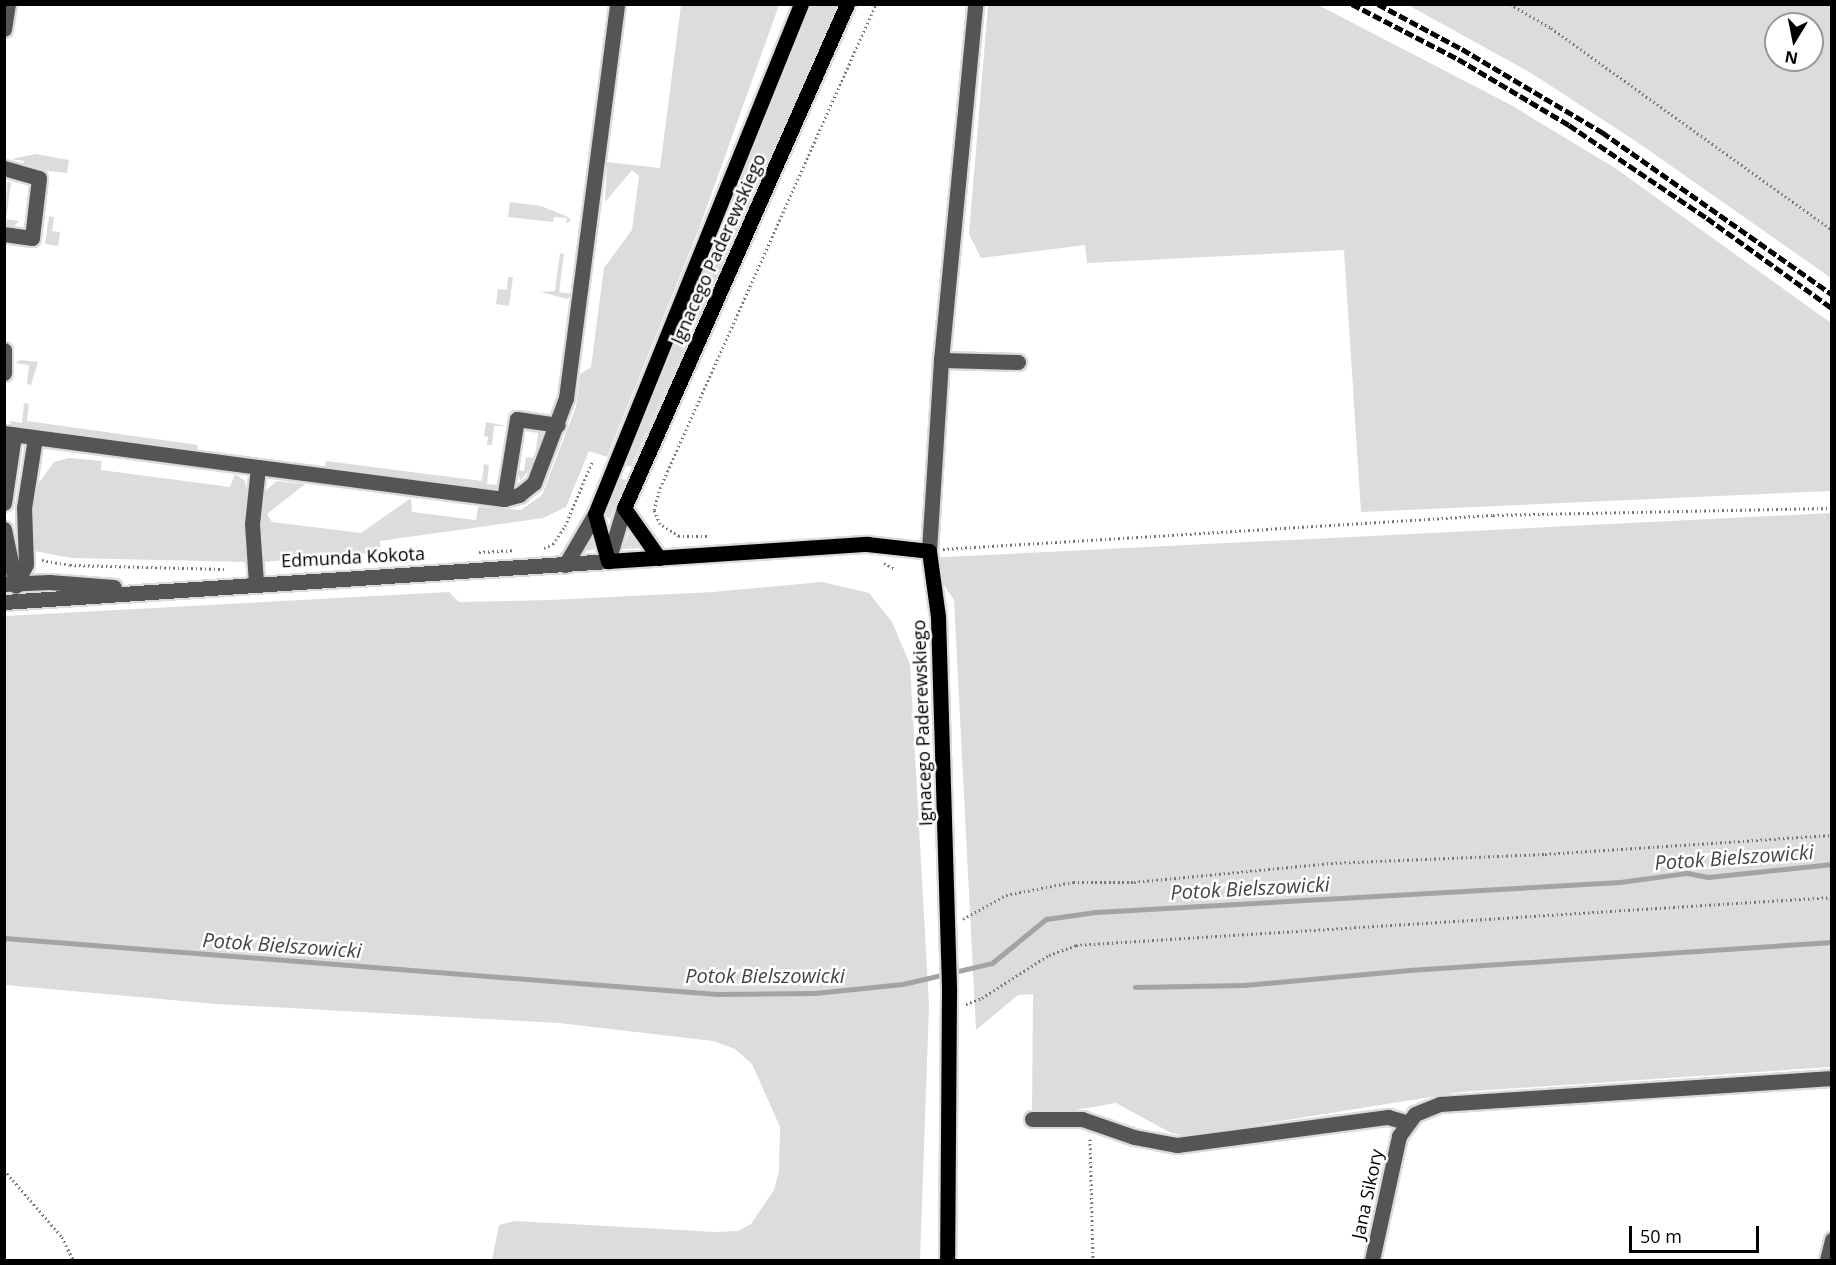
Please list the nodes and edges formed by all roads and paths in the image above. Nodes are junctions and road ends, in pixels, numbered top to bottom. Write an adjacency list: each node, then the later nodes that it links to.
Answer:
1 (8, 4): 8 (street)
2 (617, 4): 16 (street)
3 (801, 4): 25 (main road, Ignacego Paderewskiego)
4 (847, 4): 24 (main road, Ignacego Paderewskiego)
5 (876, 4): 27 (path)
6 (975, 4): 13 (street)
7 (1510, 4): 10 (path)
8 (4, 29)
9 (4, 168): 11 (street)
10 (1832, 230)
11 (4, 234)
12 (4, 350): 15 (street)
13 (941, 360): 14 (street); 30 (street)
14 (1018, 362)
15 (4, 373)
16 (558, 425): 21 (street); 21 (street)
17 (9, 434): 18 (street); 22 (street)
18 (35, 438): 20 (street); 33 (street)
19 (592, 460): 29 (path)
20 (258, 467): 21 (street); 36 (street)
21 (504, 499)
22 (4, 503)
23 (1832, 507): 30 (path)
24 (624, 508): 32 (main road); 34 (street)
25 (595, 514): 34 (main road); 35 (street)
26 (4, 529): 38 (street)
27 (707, 536)
28 (525, 550): 31 (path)
29 (536, 550)
30 (929, 551): 32 (main road); 43 (main road, Ignacego Paderewskiego)
31 (474, 553)
32 (659, 558): 34 (main road)
33 (26, 561): 36 (path); 37 (street); 38 (street)
34 (608, 561): 35 (street)
35 (565, 565): 36 (street, Edmunda Kokota)
36 (255, 575): 39 (street, Edmunda Kokota)
37 (49, 582): 38 (street, Edmunda Kokota); 39 (street, Edmunda Kokota)
38 (10, 584): 40 (street)
39 (144, 590): 40 (street, Edmunda Kokota)
40 (11, 602)
41 (1832, 835): 43 (path)
42 (1832, 897): 44 (path)
43 (947, 923): 44 (main road, Ignacego Paderewskiego)
44 (949, 999): 54 (main road, Ignacego Paderewskiego)
45 (1832, 1078): 48 (street)
46 (1032, 1119): 47 (street)
47 (1099, 1122): 48 (street); 55 (path)
48 (1403, 1129): 56 (street, Jana Sikory)
49 (4, 1170): 51 (path)
50 (1832, 1240): 57 (street)
51 (73, 1260)
52 (90, 1260): 53 (path)
53 (146, 1260)
54 (947, 1260)
55 (1094, 1260)
56 (1372, 1260)
57 (1827, 1260)

